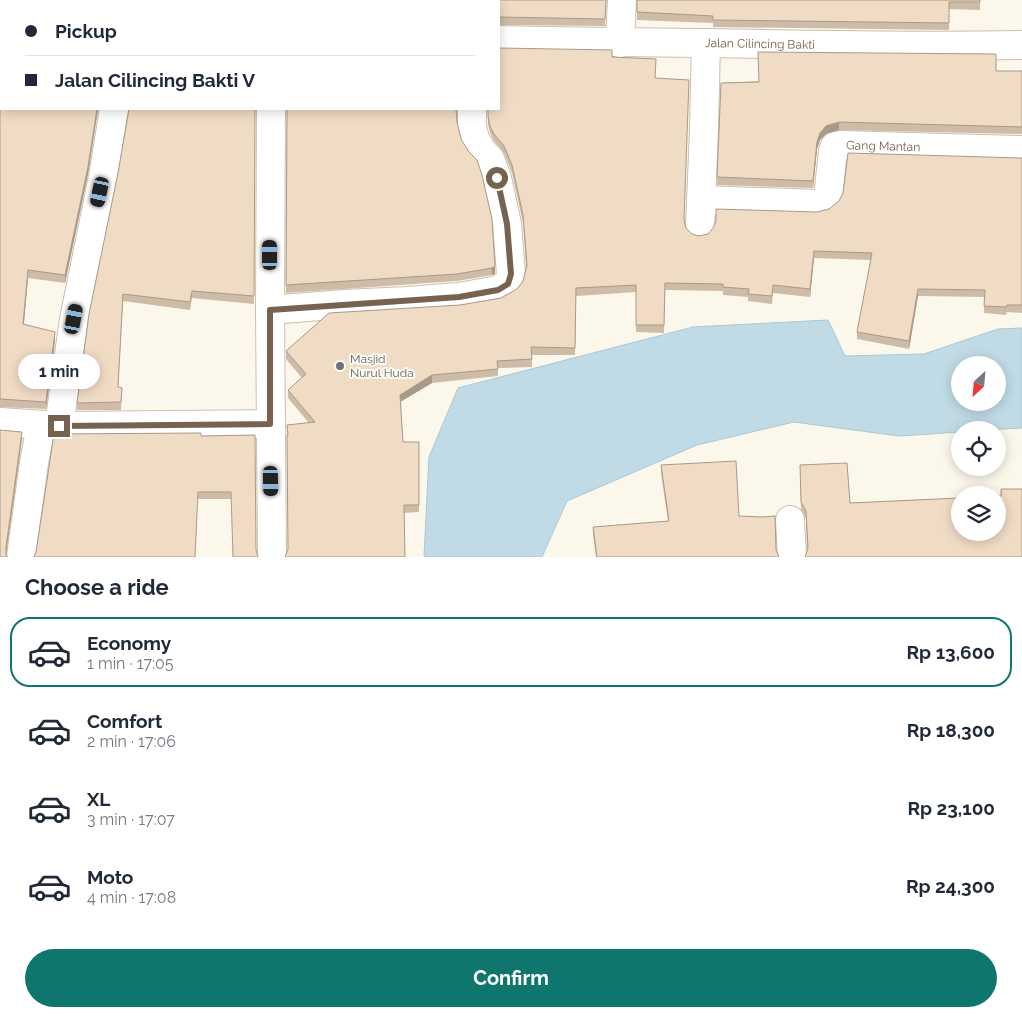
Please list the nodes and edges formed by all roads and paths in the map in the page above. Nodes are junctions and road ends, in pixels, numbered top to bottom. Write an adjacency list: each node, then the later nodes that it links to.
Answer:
1 (622, 0): 3 (street)
2 (500, 40): 3 (street, Jalan Cilincing Bakti)
3 (620, 43): 4 (street, Jalan Cilincing Bakti)
4 (706, 43): 5 (street, Jalan Cilincing Bakti); 10 (street)
5 (1022, 45)
6 (114, 110): 15 (street)
7 (271, 110): 12 (street)
8 (472, 110): 12 (street)
9 (1022, 150): 10 (street, Gang Mantan)
10 (702, 200): 11 (street)
11 (700, 228)
12 (270, 310): 14 (street)
13 (0, 422): 15 (street)
14 (270, 424): 15 (street); 18 (street)
15 (50, 426): 17 (street)
16 (790, 520): 19 (street)
17 (21, 557)
18 (272, 557)
19 (792, 557)

